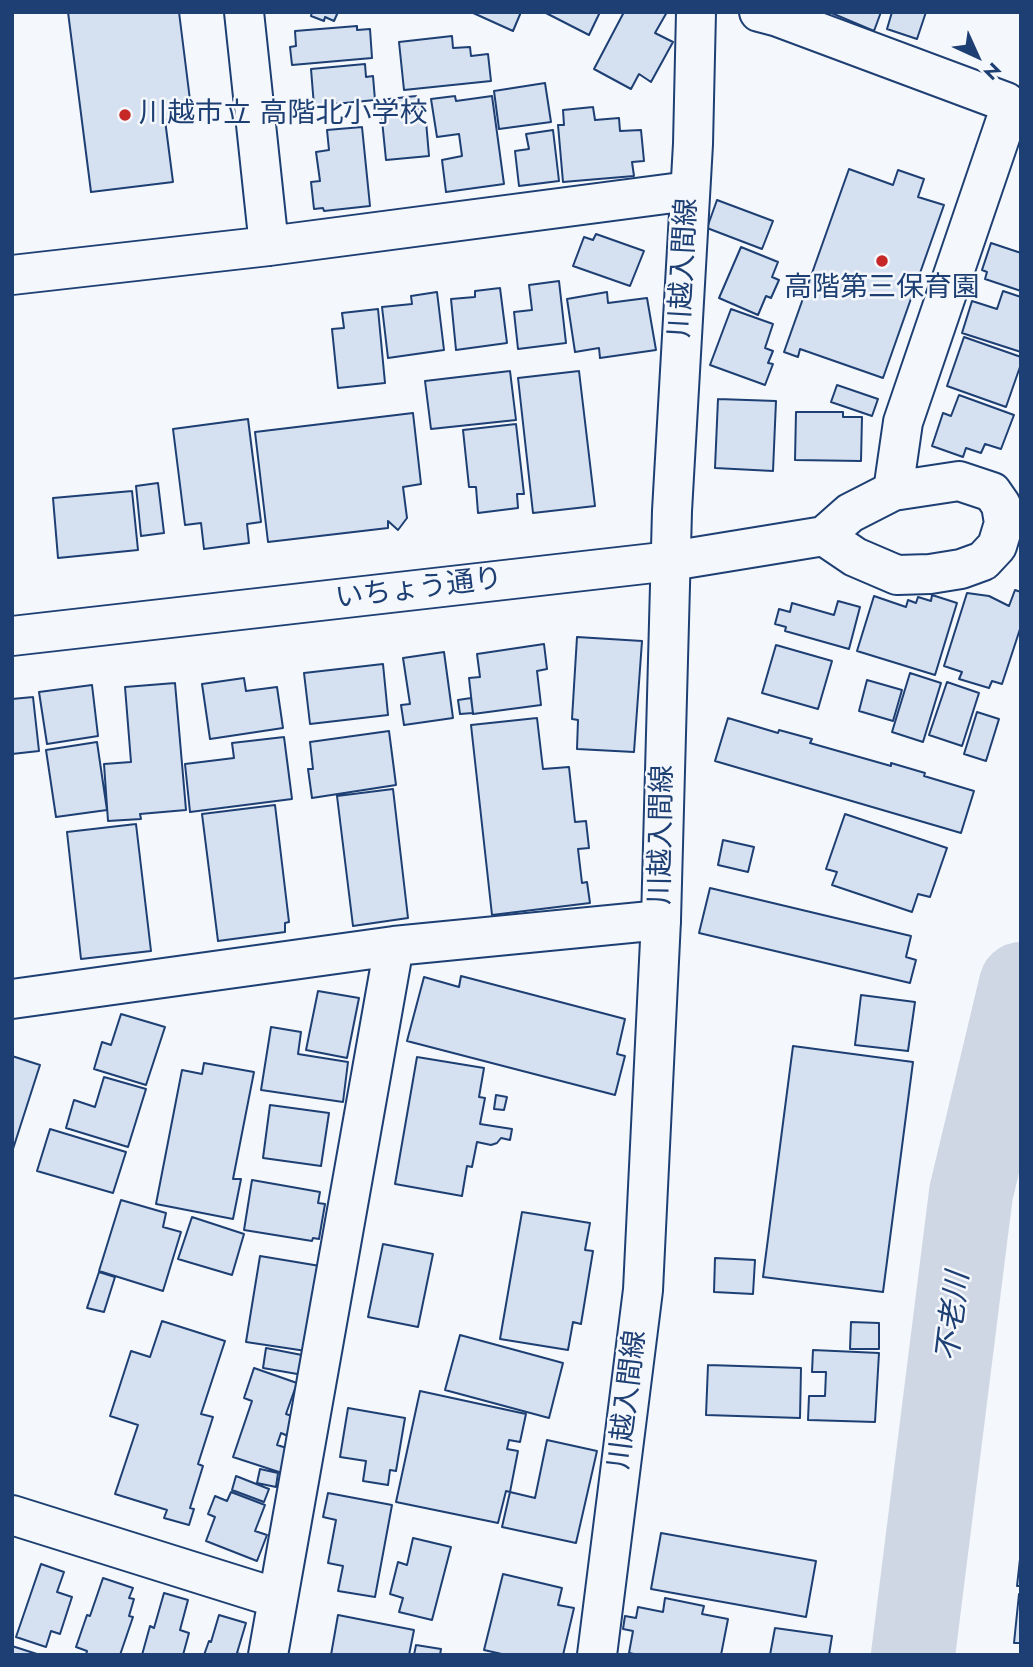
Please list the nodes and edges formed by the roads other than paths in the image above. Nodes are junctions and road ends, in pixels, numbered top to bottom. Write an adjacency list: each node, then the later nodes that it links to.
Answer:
1 (244, 12): 5 (street)
2 (696, 12): 4 (street, 川越入間線)
3 (773, 14): 7 (street)
4 (689, 191): 5 (street); 9 (street, 川越入間線)
5 (270, 246): 6 (street)
6 (12, 275)
7 (893, 491): 8 (street); 8 (street)
8 (824, 536): 9 (street, いちょう通り)
9 (671, 561): 10 (street, いちょう通り); 11 (street, 川越入間線)
10 (12, 636)
11 (661, 920): 12 (street); 17 (street, 川越入間線)
12 (394, 946): 13 (street); 15 (street)
13 (12, 999)
14 (12, 1515): 15 (street)
15 (277, 1598): 16 (street)
16 (268, 1655)
17 (597, 1655)

